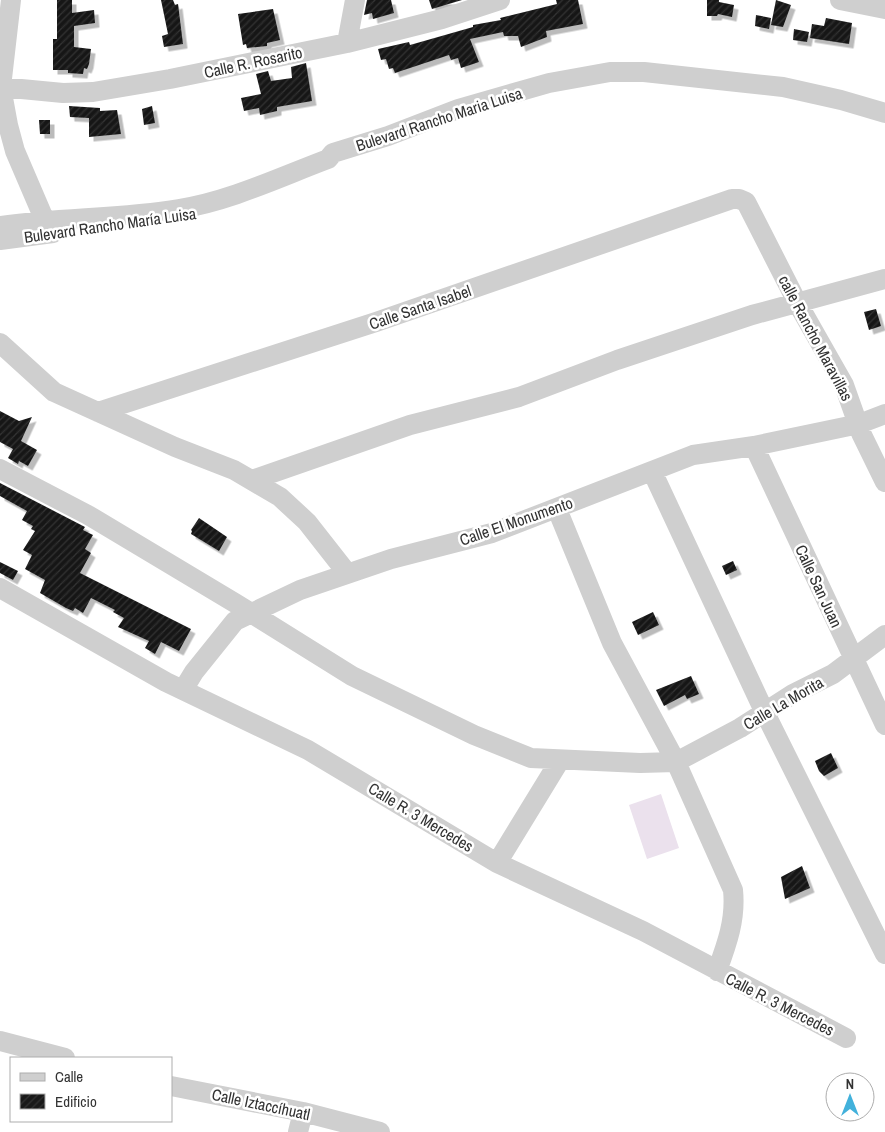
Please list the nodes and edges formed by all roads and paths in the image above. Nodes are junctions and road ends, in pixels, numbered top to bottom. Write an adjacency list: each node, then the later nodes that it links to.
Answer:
1 (11, 0): 7 (street)
2 (355, 0): 6 (street)
3 (500, 0): 6 (street, Calle R. Rosarito)
4 (840, 0): 5 (street)
5 (885, 9)
6 (347, 43): 7 (street, Calle R. Rosarito)
7 (1, 87): 11 (street)
8 (885, 113): 11 (street, Bulevard Rancho Maria Luisa)
9 (885, 123): 13 (street, Bulevard Rancho María Luisa)
10 (739, 198): 15 (street, calle Rancho Maravillas); 17 (street, Calle Santa Isabel)
11 (45, 221): 12 (street, Bulevard Rancho Maria Luisa)
12 (0, 226)
13 (0, 240)
14 (885, 279): 15 (street)
15 (798, 304): 19 (street, calle Rancho Maravillas); 23 (street)
16 (0, 343): 17 (street)
17 (98, 412): 23 (street)
18 (885, 414): 19 (street, Calle El Monumento)
19 (859, 424): 20 (street, Calle El Monumento); 24 (street, calle Rancho Maravillas)
20 (754, 446): 22 (street, Calle El Monumento); 30 (street, Calle San Juan)
21 (0, 469): 28 (street)
22 (652, 471): 25 (street, Calle El Monumento); 32 (street)
23 (252, 480): 26 (street)
24 (885, 482)
25 (557, 509): 26 (street, Calle El Monumento); 35 (street)
26 (346, 573): 28 (street, Calle El Monumento)
27 (0, 588): 31 (street, Calle R. 3 Mercedes)
28 (249, 613): 31 (street, Calle El Monumento); 34 (street)
29 (885, 634): 30 (street, Calle La Morita)
30 (854, 659): 32 (street, Calle La Morita); 33 (street, Calle San Juan)
31 (183, 690): 36 (street, Calle R. 3 Mercedes)
32 (764, 711): 35 (street, Calle La Morita); 37 (street)
33 (885, 725)
34 (560, 760): 35 (street); 36 (street)
35 (676, 762): 38 (street)
36 (497, 863): 38 (street, Calle R. 3 Mercedes)
37 (885, 954)
38 (717, 971): 39 (street, Calle R. 3 Mercedes)
39 (846, 1038)
40 (0, 1041): 41 (street)
41 (61, 1057)
42 (172, 1086): 43 (street, Calle Iztaccíhuatl)
43 (303, 1112): 44 (street); 45 (street, Calle Iztaccíhuatl)
44 (298, 1132)
45 (380, 1132)

